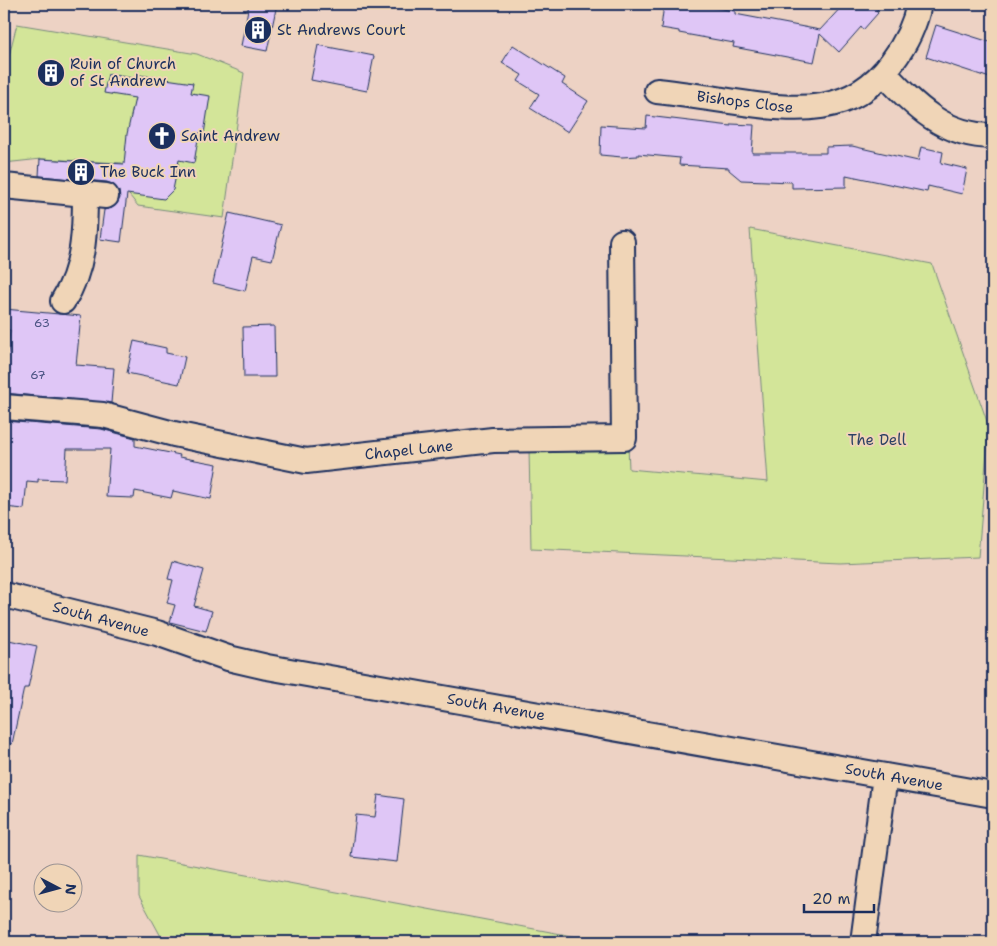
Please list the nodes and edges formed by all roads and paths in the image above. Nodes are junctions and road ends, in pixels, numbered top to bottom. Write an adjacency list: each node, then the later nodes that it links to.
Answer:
1 (919, 4): 2 (street, Bishops Close)
2 (884, 73): 3 (street, Bishops Close); 4 (street)
3 (657, 91)
4 (993, 136)
5 (4, 186): 7 (street)
6 (622, 242): 8 (street, Chapel Lane)
7 (62, 300)
8 (4, 407)
9 (4, 595): 10 (street, South Avenue)
10 (885, 776): 11 (street, South Avenue); 12 (street)
11 (993, 795)
12 (863, 942)

